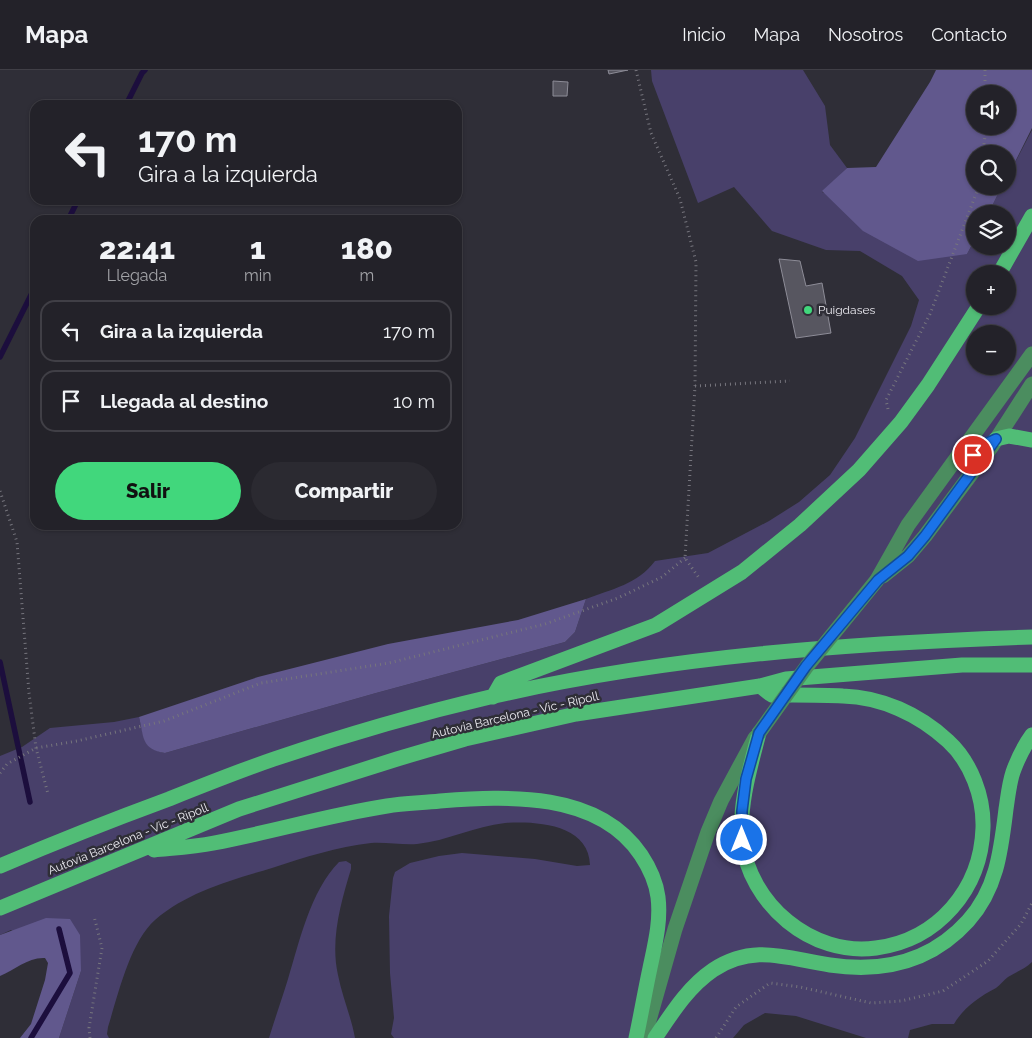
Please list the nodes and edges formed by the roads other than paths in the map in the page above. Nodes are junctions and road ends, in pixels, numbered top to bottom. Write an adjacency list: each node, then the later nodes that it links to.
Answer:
1 (1032, 216): 2 (highway)
2 (1004, 265)
3 (973, 315): 13 (highway)
4 (1032, 354): 8 (street)
5 (1032, 384): 6 (street)
6 (996, 439): 7 (highway); 8 (street); 9 (street)
7 (1032, 440)
8 (886, 564): 9 (street)
9 (878, 580): 14 (street, bridge)
10 (1032, 637): 13 (highway, Autovia Barcelona - Vic - Ripoll)
11 (1032, 665): 12 (highway, Autovia Barcelona - Vic - Ripoll)
12 (760, 686): 14 (highway); 16 (highway, Autovia Barcelona - Vic - Ripoll)
13 (493, 697): 17 (highway, Autovia Barcelona - Vic - Ripoll)
14 (759, 733): 20 (street)
15 (1032, 735): 21 (highway)
16 (137, 852): 18 (highway, Autovia Barcelona - Vic - Ripoll); 19 (highway)
17 (0, 866)
18 (0, 908)
19 (636, 1038)
20 (644, 1038)
21 (655, 1038)

